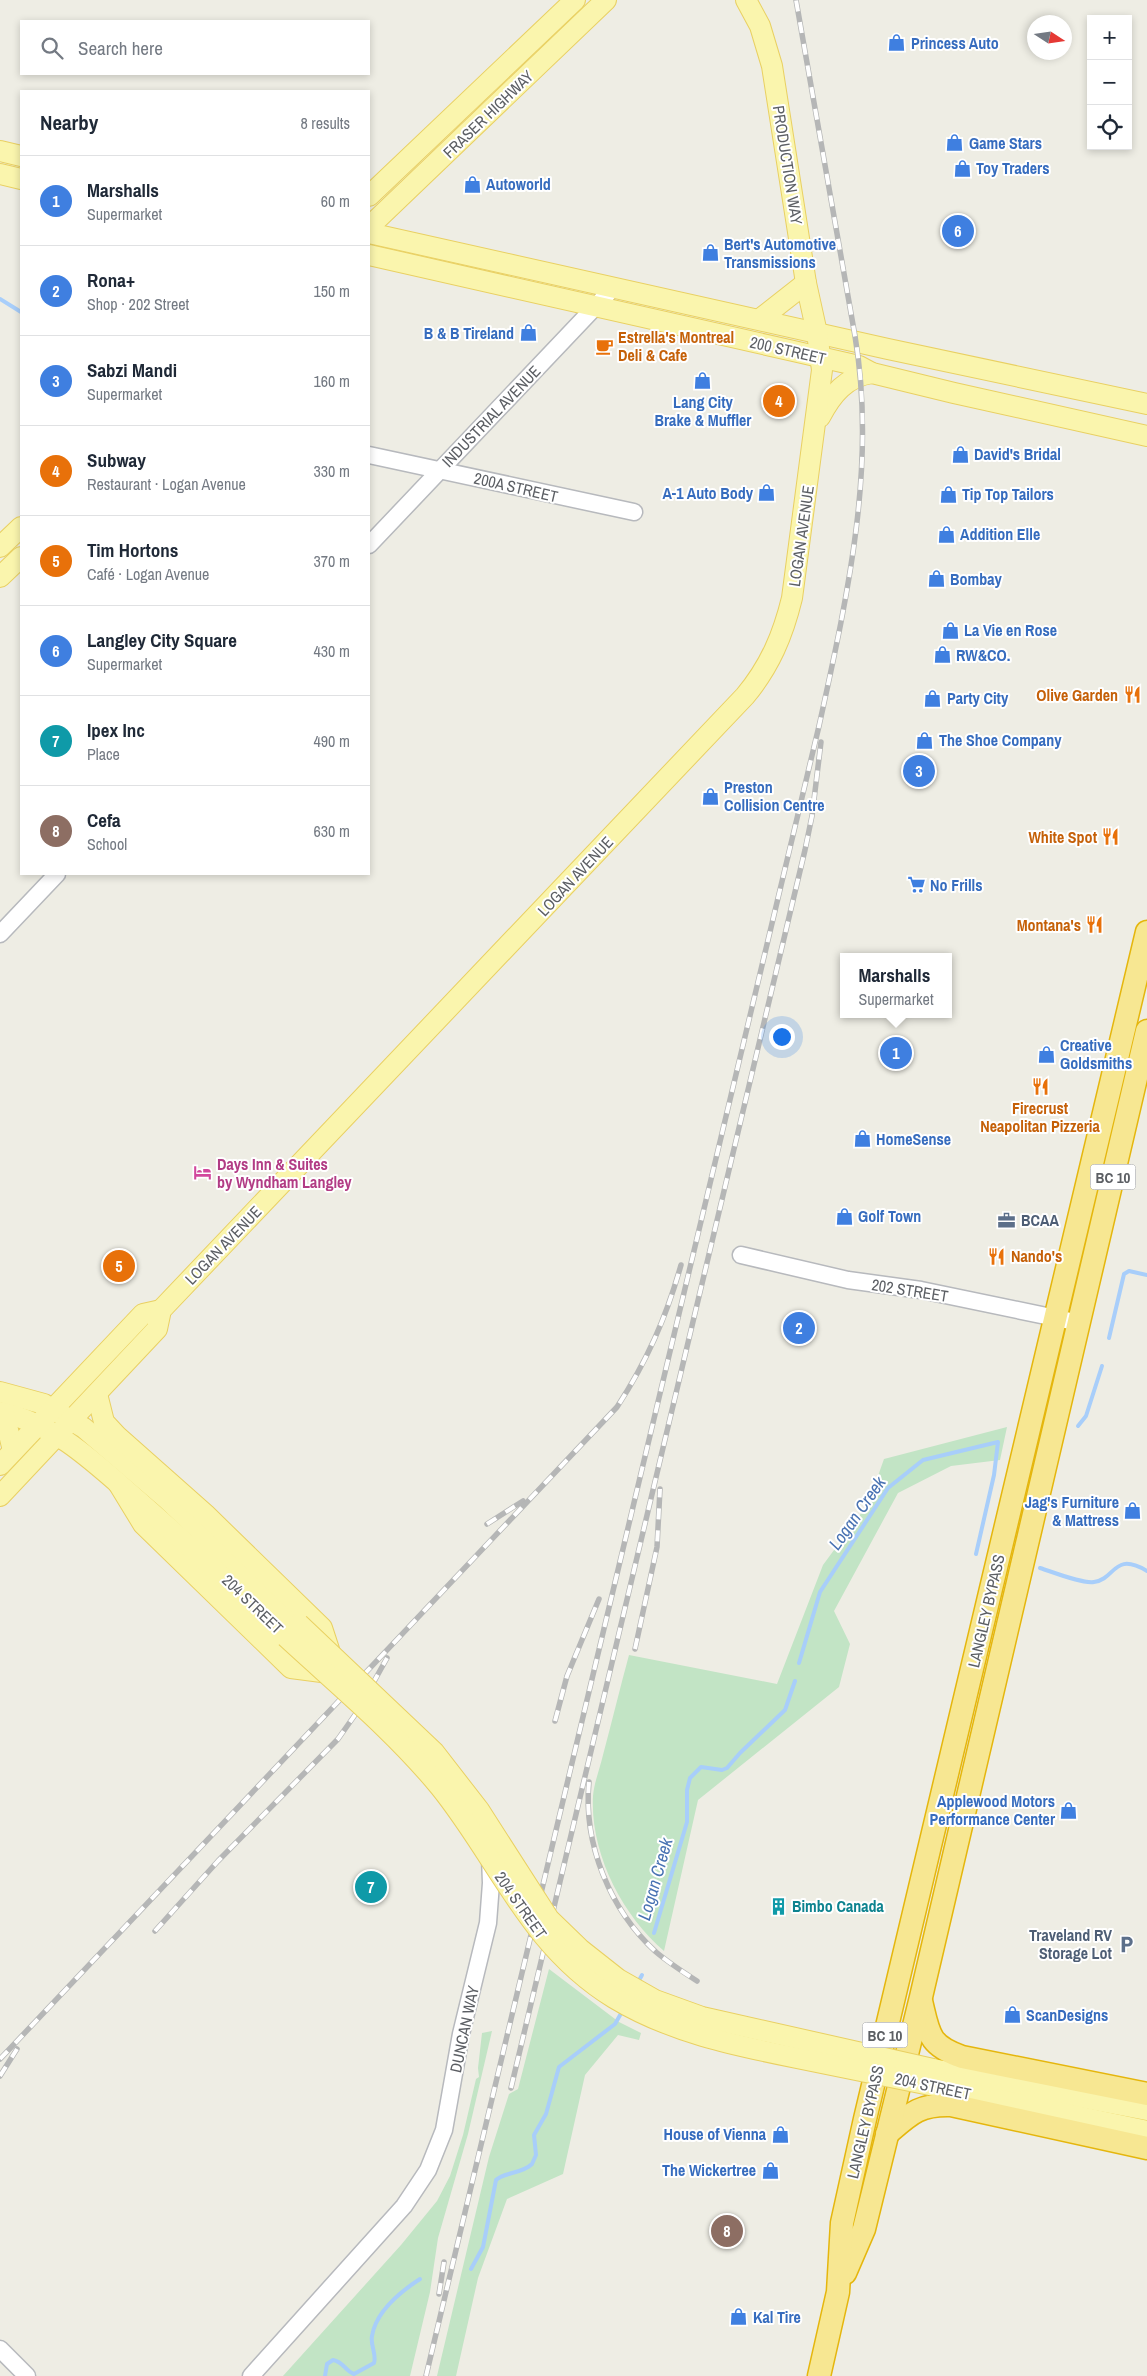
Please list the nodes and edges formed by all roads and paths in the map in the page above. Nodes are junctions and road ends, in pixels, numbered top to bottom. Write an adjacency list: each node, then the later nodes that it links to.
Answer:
1 (574, 0): 8 (main road, FRASER HIGHWAY)
2 (606, 0): 9 (main road, FRASER HIGHWAY)
3 (746, 0): 12 (main road, PRODUCTION WAY)
4 (0, 151): 5 (main road)
5 (20, 156)
6 (0, 174): 7 (main road)
7 (20, 179)
8 (370, 195)
9 (370, 226)
10 (370, 233): 13 (main road, 200 STREET)
11 (370, 256): 14 (main road, 200 STREET)
12 (806, 283): 15 (main road); 16 (main road, PRODUCTION WAY)
13 (613, 288): 14 (street, INDUSTRIAL AVENUE); 15 (main road, 200 STREET)
14 (596, 306): 17 (main road, 200 STREET); 23 (street, INDUSTRIAL AVENUE)
15 (760, 319): 16 (main road, 200 STREET)
16 (817, 333): 17 (main road, PRODUCTION WAY); 19 (main road, 200 STREET)
17 (821, 357): 18 (main road, 200 STREET); 20 (main road, LOGAN AVENUE)
18 (872, 373): 20 (main road); 21 (main road, 200 STREET)
19 (1147, 404)
20 (816, 426): 36 (main road, LOGAN AVENUE)
21 (1147, 436)
22 (370, 455): 23 (street, 200A STREET)
23 (440, 470): 24 (street, 200A STREET); 26 (street, INDUSTRIAL AVENUE)
24 (634, 512)
25 (20, 528): 27 (main road)
26 (370, 544)
27 (0, 547)
28 (20, 558): 29 (main road)
29 (0, 577)
30 (56, 875): 32 (street)
31 (1147, 932): 33 (highway, LANGLEY BYPASS / BC 10)
32 (0, 934)
33 (1141, 992): 37 (highway, LANGLEY BYPASS / BC 10)
34 (1145, 1043): 38 (highway, LANGLEY BYPASS / BC 10)
35 (741, 1255): 37 (street, 202 STREET)
36 (161, 1310): 40 (main road, LOGAN AVENUE); 41 (main road, LOGAN AVENUE)
37 (1056, 1318): 38 (street, 202 STREET); 58 (highway, LANGLEY BYPASS / BC 10)
38 (1080, 1323): 51 (highway, LANGLEY BYPASS / BC 10)
39 (0, 1392): 41 (main road, 204 STREET)
40 (97, 1394): 43 (main road, LOGAN AVENUE); 50 (main road)
41 (54, 1409): 43 (main road, 204 STREET); 44 (main road, LOGAN AVENUE)
42 (2, 1412): 44 (main road, 204 STREET); 46 (main road)
43 (72, 1419): 45 (main road, LOGAN AVENUE); 49 (main road, 204 STREET)
44 (39, 1426): 45 (main road, 204 STREET); 46 (main road, LOGAN AVENUE)
45 (57, 1436): 47 (main road, 204 STREET); 48 (main road, LOGAN AVENUE)
46 (6, 1458)
47 (118, 1483): 49 (main road, 204 STREET); 50 (main road)
48 (0, 1496)
49 (292, 1630): 52 (main road, 204 STREET, bridge)
50 (337, 1674): 61 (street, DUNCAN WAY)
51 (920, 1997): 53 (highway); 56 (highway, LANGLEY BYPASS / BC 10)
52 (932, 2077): 54 (main road, 204 STREET); 55 (main road, 204 STREET)
53 (1147, 2094)
54 (1147, 2110)
55 (1147, 2131)
56 (887, 2134): 57 (highway); 58 (highway, LANGLEY BYPASS / BC 10)
57 (1147, 2148)
58 (838, 2292): 62 (highway, LANGLEY BYPASS / BC 10)
59 (0, 2349): 60 (street)
60 (27, 2376)
61 (251, 2376)
62 (819, 2376)

